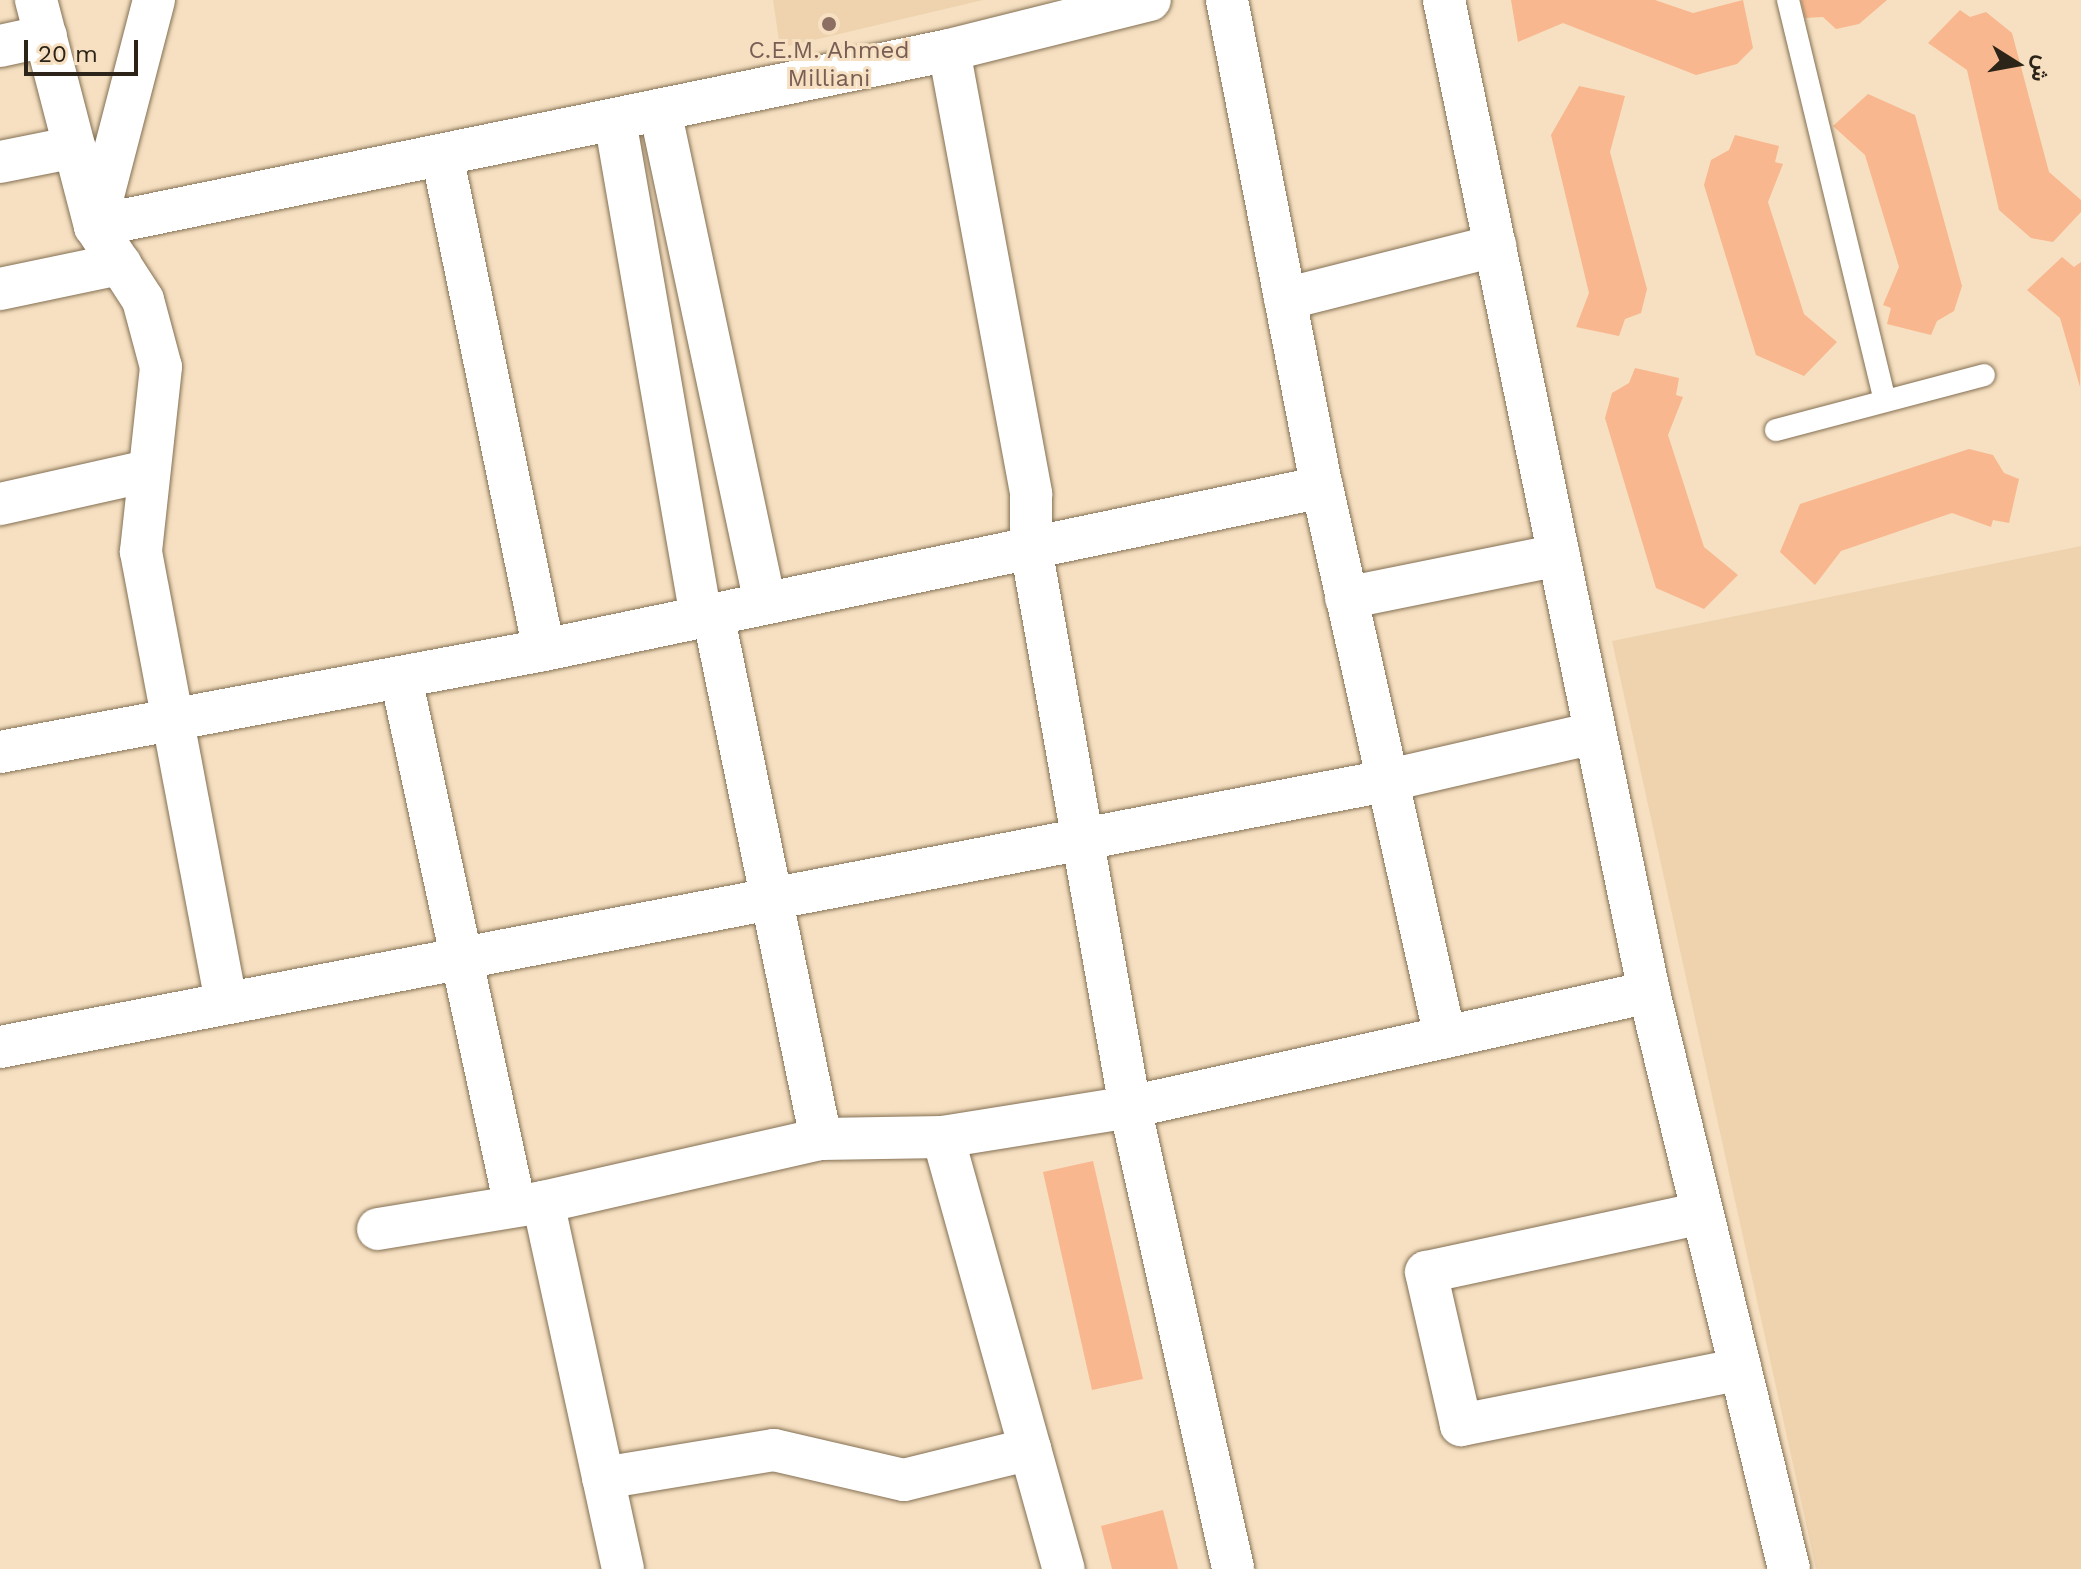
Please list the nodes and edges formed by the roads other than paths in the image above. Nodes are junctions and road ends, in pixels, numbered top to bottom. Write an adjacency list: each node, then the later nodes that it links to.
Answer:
1 (154, 0): 14 (street)
2 (1150, 0): 8 (street)
3 (1227, 0): 18 (street)
4 (1444, 0): 15 (street)
5 (1788, 0): 20 (lane)
6 (41, 18): 7 (street); 11 (street)
7 (0, 46)
8 (949, 50): 9 (street); 25 (street)
9 (660, 110): 10 (street); 28 (street)
10 (615, 120): 12 (street); 29 (street)
11 (75, 147): 13 (street); 14 (street)
12 (442, 155): 14 (street); 30 (street)
13 (0, 162)
14 (95, 226): 16 (street)
15 (1495, 246): 18 (street); 26 (street)
16 (120, 264): 17 (street); 22 (street)
17 (0, 289)
18 (1285, 299): 23 (street)
19 (1984, 375): 20 (lane)
20 (1885, 400): 21 (lane)
21 (1776, 430)
22 (148, 471): 24 (street); 32 (street)
23 (1322, 487): 25 (street); 27 (street)
24 (0, 504)
25 (1031, 548): 28 (street); 36 (street)
26 (1559, 555): 27 (street); 33 (street)
27 (1346, 598): 35 (street)
28 (765, 603): 29 (street)
29 (707, 615): 30 (street); 37 (street)
30 (544, 650): 31 (street)
31 (401, 678): 32 (street); 38 (street)
32 (176, 720): 34 (street); 40 (street)
33 (1595, 733): 35 (street); 39 (street)
34 (0, 752)
35 (1385, 781): 36 (street); 41 (street)
36 (1082, 838): 37 (street); 43 (street)
37 (772, 898): 38 (street); 45 (street)
38 (461, 958): 40 (street); 46 (street)
39 (1649, 992): 41 (street); 47 (street)
40 (226, 1003): 42 (street)
41 (1445, 1037): 43 (street)
42 (0, 1047)
43 (1130, 1107): 44 (street); 54 (street)
44 (943, 1137): 45 (street); 50 (street)
45 (821, 1139): 46 (street)
46 (529, 1204): 48 (street); 51 (street)
47 (1702, 1213): 49 (street); 49 (street)
48 (378, 1229)
49 (1740, 1369): 55 (street)
50 (1030, 1449): 51 (street); 53 (street)
51 (603, 1478): 52 (street)
52 (623, 1569)
53 (1064, 1569)
54 (1233, 1569)
55 (1789, 1569)

